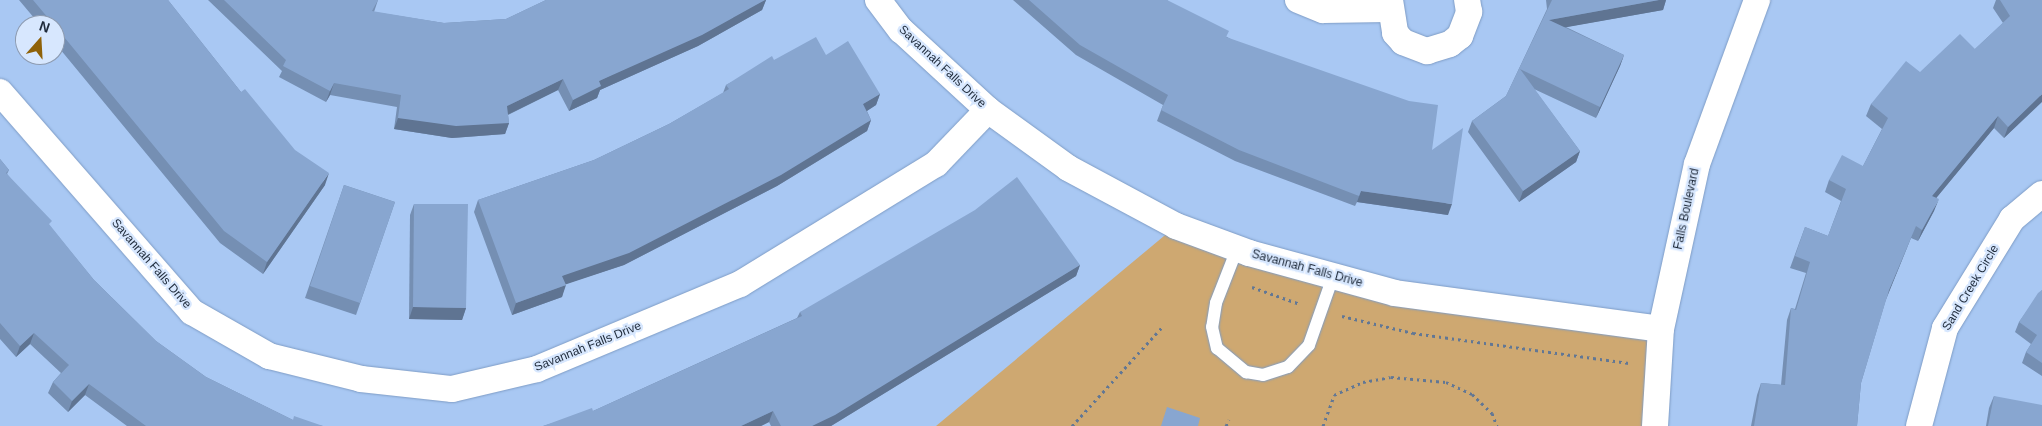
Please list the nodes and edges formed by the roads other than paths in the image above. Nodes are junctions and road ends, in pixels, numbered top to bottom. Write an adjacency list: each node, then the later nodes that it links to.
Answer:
1 (878, 0): 7 (street, Savannah Falls Drive)
2 (1298, 0): 5 (street)
3 (1467, 0): 5 (street)
4 (1757, 0): 11 (street, Falls Boulevard)
5 (1389, 4)
6 (0, 92): 7 (street, Savannah Falls Drive)
7 (988, 110): 9 (street, Savannah Falls Drive)
8 (2042, 194): 13 (street, Sand Creek Circle)
9 (1237, 249): 10 (street, Savannah Falls Drive); 10 (lane)
10 (1333, 276): 11 (street, Savannah Falls Drive)
11 (1661, 329): 12 (street, Falls Boulevard)
12 (1655, 426)
13 (1919, 426)

